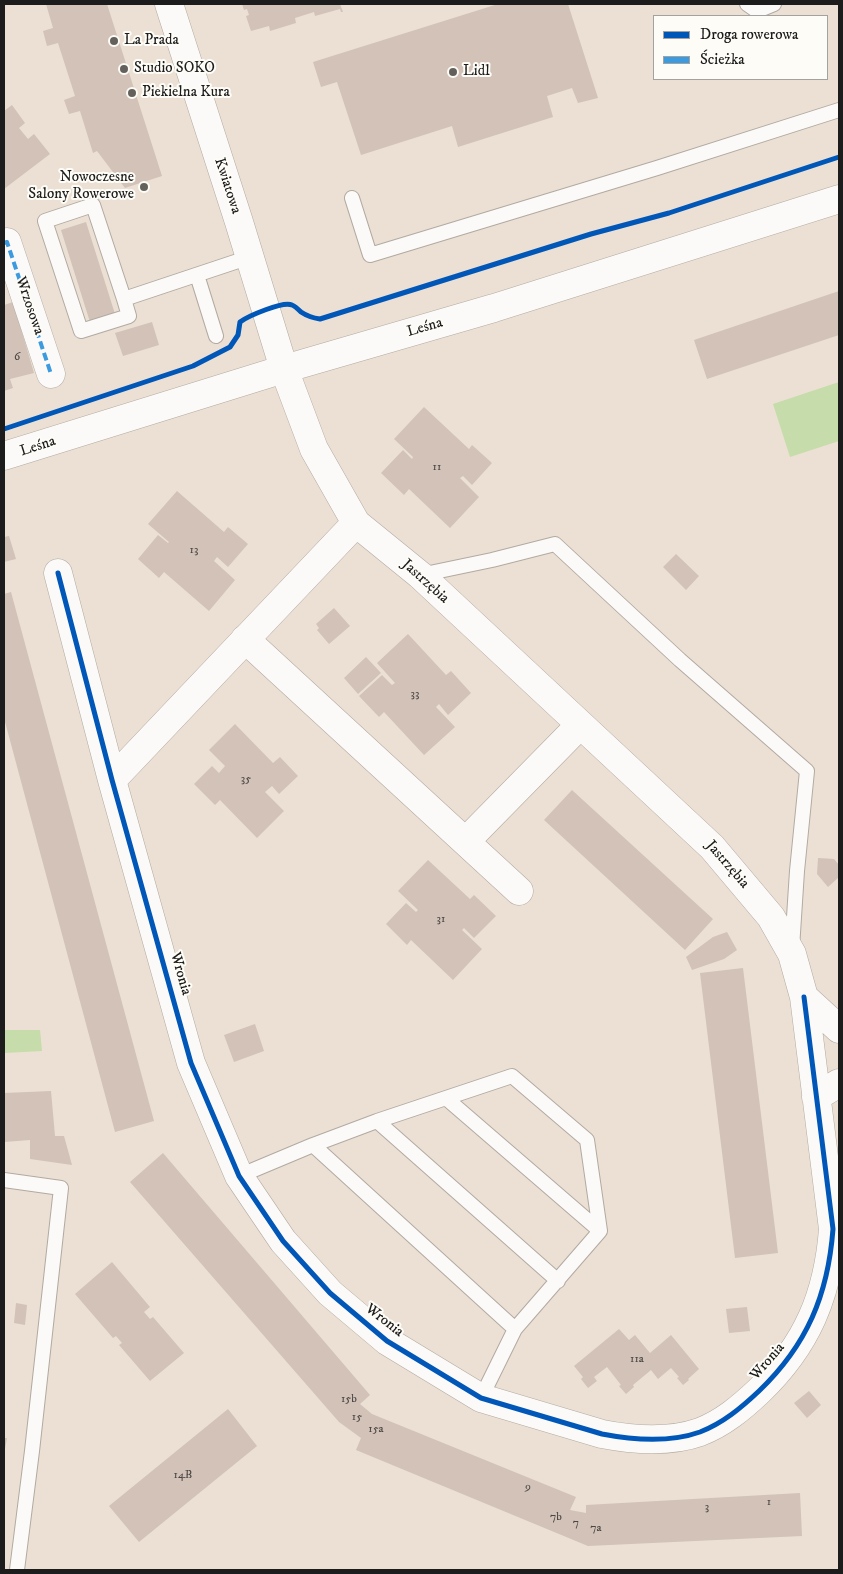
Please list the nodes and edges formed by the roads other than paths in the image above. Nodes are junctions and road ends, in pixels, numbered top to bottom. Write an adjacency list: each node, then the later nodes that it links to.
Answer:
1 (170, 4): 8 (street, Kwiatowa)
2 (747, 4): 3 (lane)
3 (774, 4)
4 (839, 110): 5 (lane)
5 (352, 198)
6 (839, 199): 12 (street, Leśna)
7 (4, 243): 13 (street, Wrzosowa)
8 (250, 257): 9 (lane); 12 (street, Kwiatowa)
9 (197, 275): 10 (lane); 11 (lane)
10 (124, 299): 10 (lane)
11 (216, 336)
12 (284, 369): 14 (street, Leśna); 15 (street, Jastrzębia)
13 (51, 374)
14 (6, 457)
15 (356, 523): 17 (street, Jastrzębia); 18 (street)
16 (58, 573): 20 (street, Wronia)
17 (420, 575): 19 (street, Jastrzębia); 23 (lane)
18 (245, 639): 20 (street); 21 (street)
19 (580, 725): 21 (street); 23 (street, Jastrzębia)
20 (112, 780): 31 (street, Wronia)
21 (466, 842): 22 (street)
22 (519, 891)
23 (792, 954): 24 (street, Jastrzębia)
24 (804, 997): 25 (street); 27 (street, Wronia)
25 (839, 1029)
26 (839, 1083): 27 (street)
27 (816, 1097): 36 (street, Wronia)
28 (448, 1099): 29 (lane); 33 (lane); 33 (lane)
29 (378, 1121): 30 (lane); 34 (lane)
30 (313, 1145): 31 (lane); 35 (lane)
31 (239, 1176): 36 (street, Wronia)
32 (4, 1180): 37 (lane)
33 (600, 1231): 34 (lane)
34 (558, 1281): 35 (lane)
35 (515, 1328): 36 (lane)
36 (481, 1398)
37 (16, 1570)

